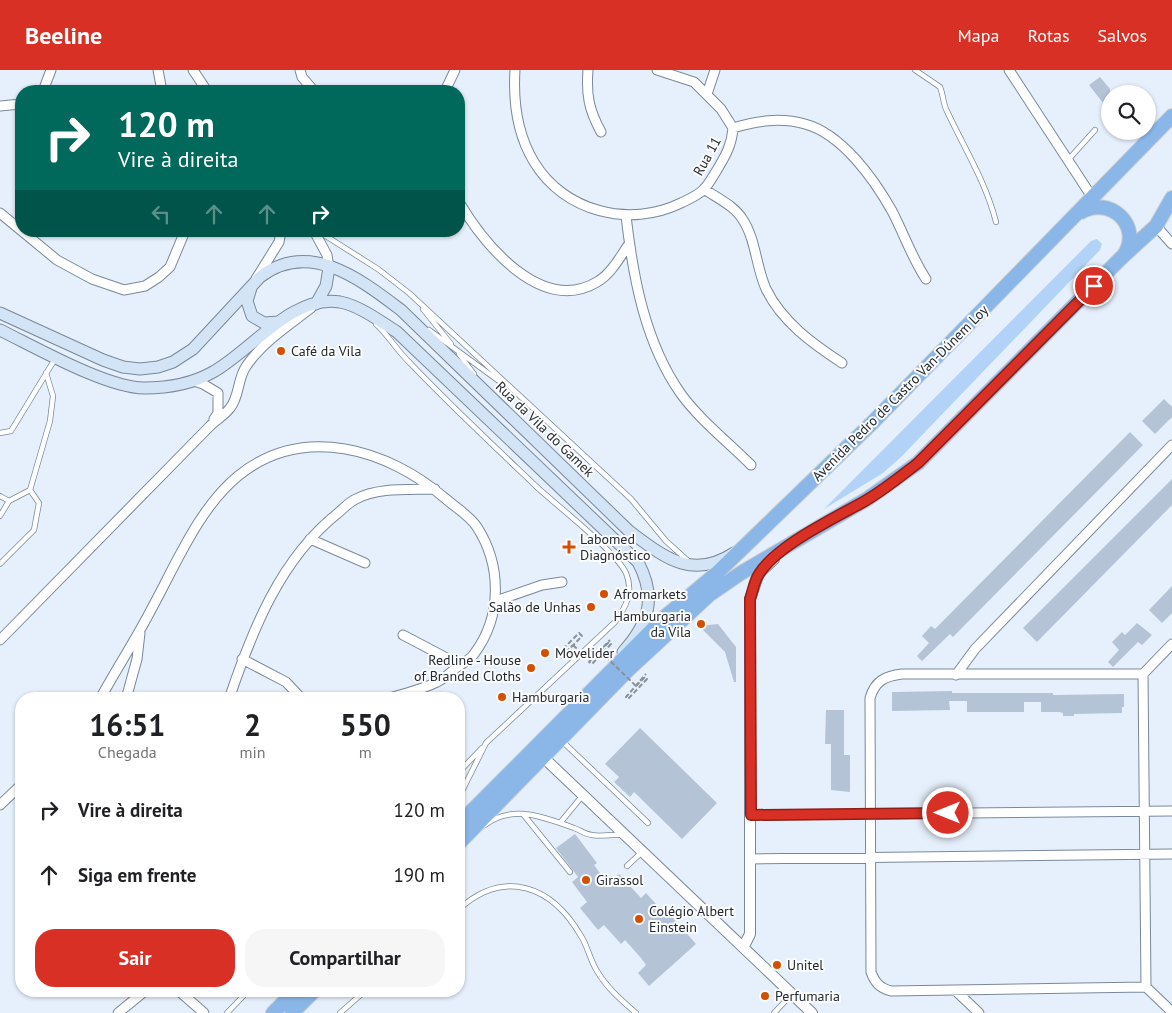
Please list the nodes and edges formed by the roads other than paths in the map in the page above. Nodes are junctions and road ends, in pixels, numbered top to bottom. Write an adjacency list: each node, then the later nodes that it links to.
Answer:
1 (51, 70): 12 (street)
2 (158, 70): 13 (street)
3 (193, 70): 14 (street)
4 (300, 70): 15 (street)
5 (455, 70): 16 (street)
6 (515, 70): 30 (street, Rua 11)
7 (588, 70): 23 (street)
8 (657, 70): 17 (street, Rua 11)
9 (715, 70): 17 (street)
10 (915, 70): 32 (lane)
11 (1008, 70): 24 (street)
12 (45, 85)
13 (161, 85)
14 (203, 85)
15 (309, 85)
16 (447, 85)
17 (707, 94): 21 (street, Rua 11)
18 (15, 105): 19 (street)
19 (0, 106)
20 (1172, 116): 26 (highway, Avenida Pedro de Castro Van-Dúnem Loy)
21 (733, 128): 25 (street, Rua 11); 44 (street)
22 (1095, 130): 24 (lane)
23 (601, 132)
24 (1068, 160): 26 (street)
25 (704, 189): 30 (street, Rua 11); 55 (street)
26 (1092, 197): 31 (highway, Avenida Pedro de Castro Van-Dúnem Loy)
27 (1172, 198): 34 (highway)
28 (465, 212): 40 (street)
29 (0, 213): 33 (street)
30 (626, 216): 40 (street)
31 (1075, 217): 42 (highway); 71 (highway, Avenida Pedro de Castro Van-Dúnem Loy)
32 (996, 222)
33 (15, 226)
34 (1156, 226): 41 (street); 42 (highway)
35 (29, 237): 36 (street)
36 (182, 237)
37 (280, 237): 45 (street)
38 (317, 237): 43 (street)
39 (327, 237): 46 (lane)
40 (629, 244): 63 (street)
41 (1172, 244)
42 (1120, 259): 69 (highway)
43 (328, 268): 45 (main road, Rua da Vila do Gamek); 47 (main road); 48 (main road, Rua da Vila do Gamek)
44 (926, 279)
45 (252, 287): 50 (main road, Rua da Vila do Gamek); 51 (main road)
46 (413, 297): 53 (lane); 58 (lane)
47 (316, 304): 49 (main road); 51 (main road); 60 (street)
48 (401, 310): 53 (lane); 59 (main road, Rua da Vila do Gamek)
49 (362, 311): 82 (main road); 92 (lane)
50 (0, 313)
51 (278, 322): 57 (main road)
52 (0, 330): 54 (main road)
53 (454, 349): 58 (lane); 59 (lane)
54 (56, 357): 56 (lane); 57 (main road)
55 (842, 363)
56 (46, 373): 61 (lane); 64 (lane)
57 (194, 381): 60 (street)
58 (515, 392): 74 (lane)
59 (500, 406): 74 (main road, Rua da Vila do Gamek)
60 (210, 426): 79 (street)
61 (0, 433)
62 (1172, 445): 85 (street)
63 (751, 465)
64 (30, 490): 67 (lane); 73 (lane)
65 (435, 490): 70 (street); 76 (street); 77 (street)
66 (0, 496): 67 (lane)
67 (9, 501): 68 (lane)
68 (0, 516)
69 (802, 537): 91 (highway); 103 (street)
70 (310, 539): 72 (street); 81 (street)
71 (751, 540): 74 (main road, Rua da Vila do Gamek); 82 (highway, Avenida Pedro de Castro Van-Dúnem Loy)
72 (364, 563)
73 (0, 564)
74 (697, 566)
75 (562, 582): 76 (street)
76 (496, 601): 83 (street)
77 (141, 630): 86 (street); 87 (street)
78 (403, 635): 83 (street)
79 (0, 640)
80 (1172, 644): 84 (street)
81 (242, 659): 88 (street); 89 (street)
82 (616, 664): 104 (highway, Avenida Pedro de Castro Van-Dúnem Loy)
83 (460, 665): 90 (street)
84 (1143, 674): 85 (street); 99 (street)
85 (956, 675): 102 (street)
86 (104, 692)
87 (128, 692)
88 (231, 692)
89 (295, 692)
90 (407, 692)
91 (560, 739): 93 (highway); 106 (lane)
92 (486, 743): 94 (lane); 95 (lane)
93 (543, 757): 97 (street); 108 (highway)
94 (465, 766)
95 (465, 785)
96 (15, 790): 98 (street)
97 (583, 794): 105 (lane); 107 (street)
98 (0, 805)
99 (1144, 811): 100 (street); 102 (street); 111 (street)
100 (1172, 811)
101 (522, 813): 105 (lane); 109 (lane); 116 (lane)
102 (870, 814): 103 (street); 113 (street)
103 (751, 815): 114 (street)
104 (465, 818)
105 (560, 823): 107 (lane)
106 (648, 823)
107 (628, 837): 110 (street)
108 (465, 839)
109 (465, 840)
110 (643, 851): 115 (lane); 118 (street)
111 (1144, 854): 112 (street); 113 (street); 119 (street)
112 (1172, 854)
113 (871, 858): 114 (street); 120 (street)
114 (750, 859): 118 (street)
115 (627, 866)
116 (570, 872)
117 (465, 904): 135 (lane)
118 (744, 946): 121 (street)
119 (1146, 988): 120 (street); 128 (street)
120 (956, 990): 138 (street)
121 (792, 994): 136 (lane); 137 (street)
122 (138, 997): 129 (street)
123 (186, 997): 130 (street)
124 (242, 997): 131 (lane)
125 (289, 997): 132 (highway)
126 (308, 997): 133 (highway)
127 (358, 997): 134 (lane)
128 (1172, 1012)
129 (118, 1013)
130 (204, 1013)
131 (227, 1013)
132 (273, 1013)
133 (292, 1013)
134 (340, 1013)
135 (636, 1013)
136 (774, 1013)
137 (812, 1013)
138 (979, 1013)

